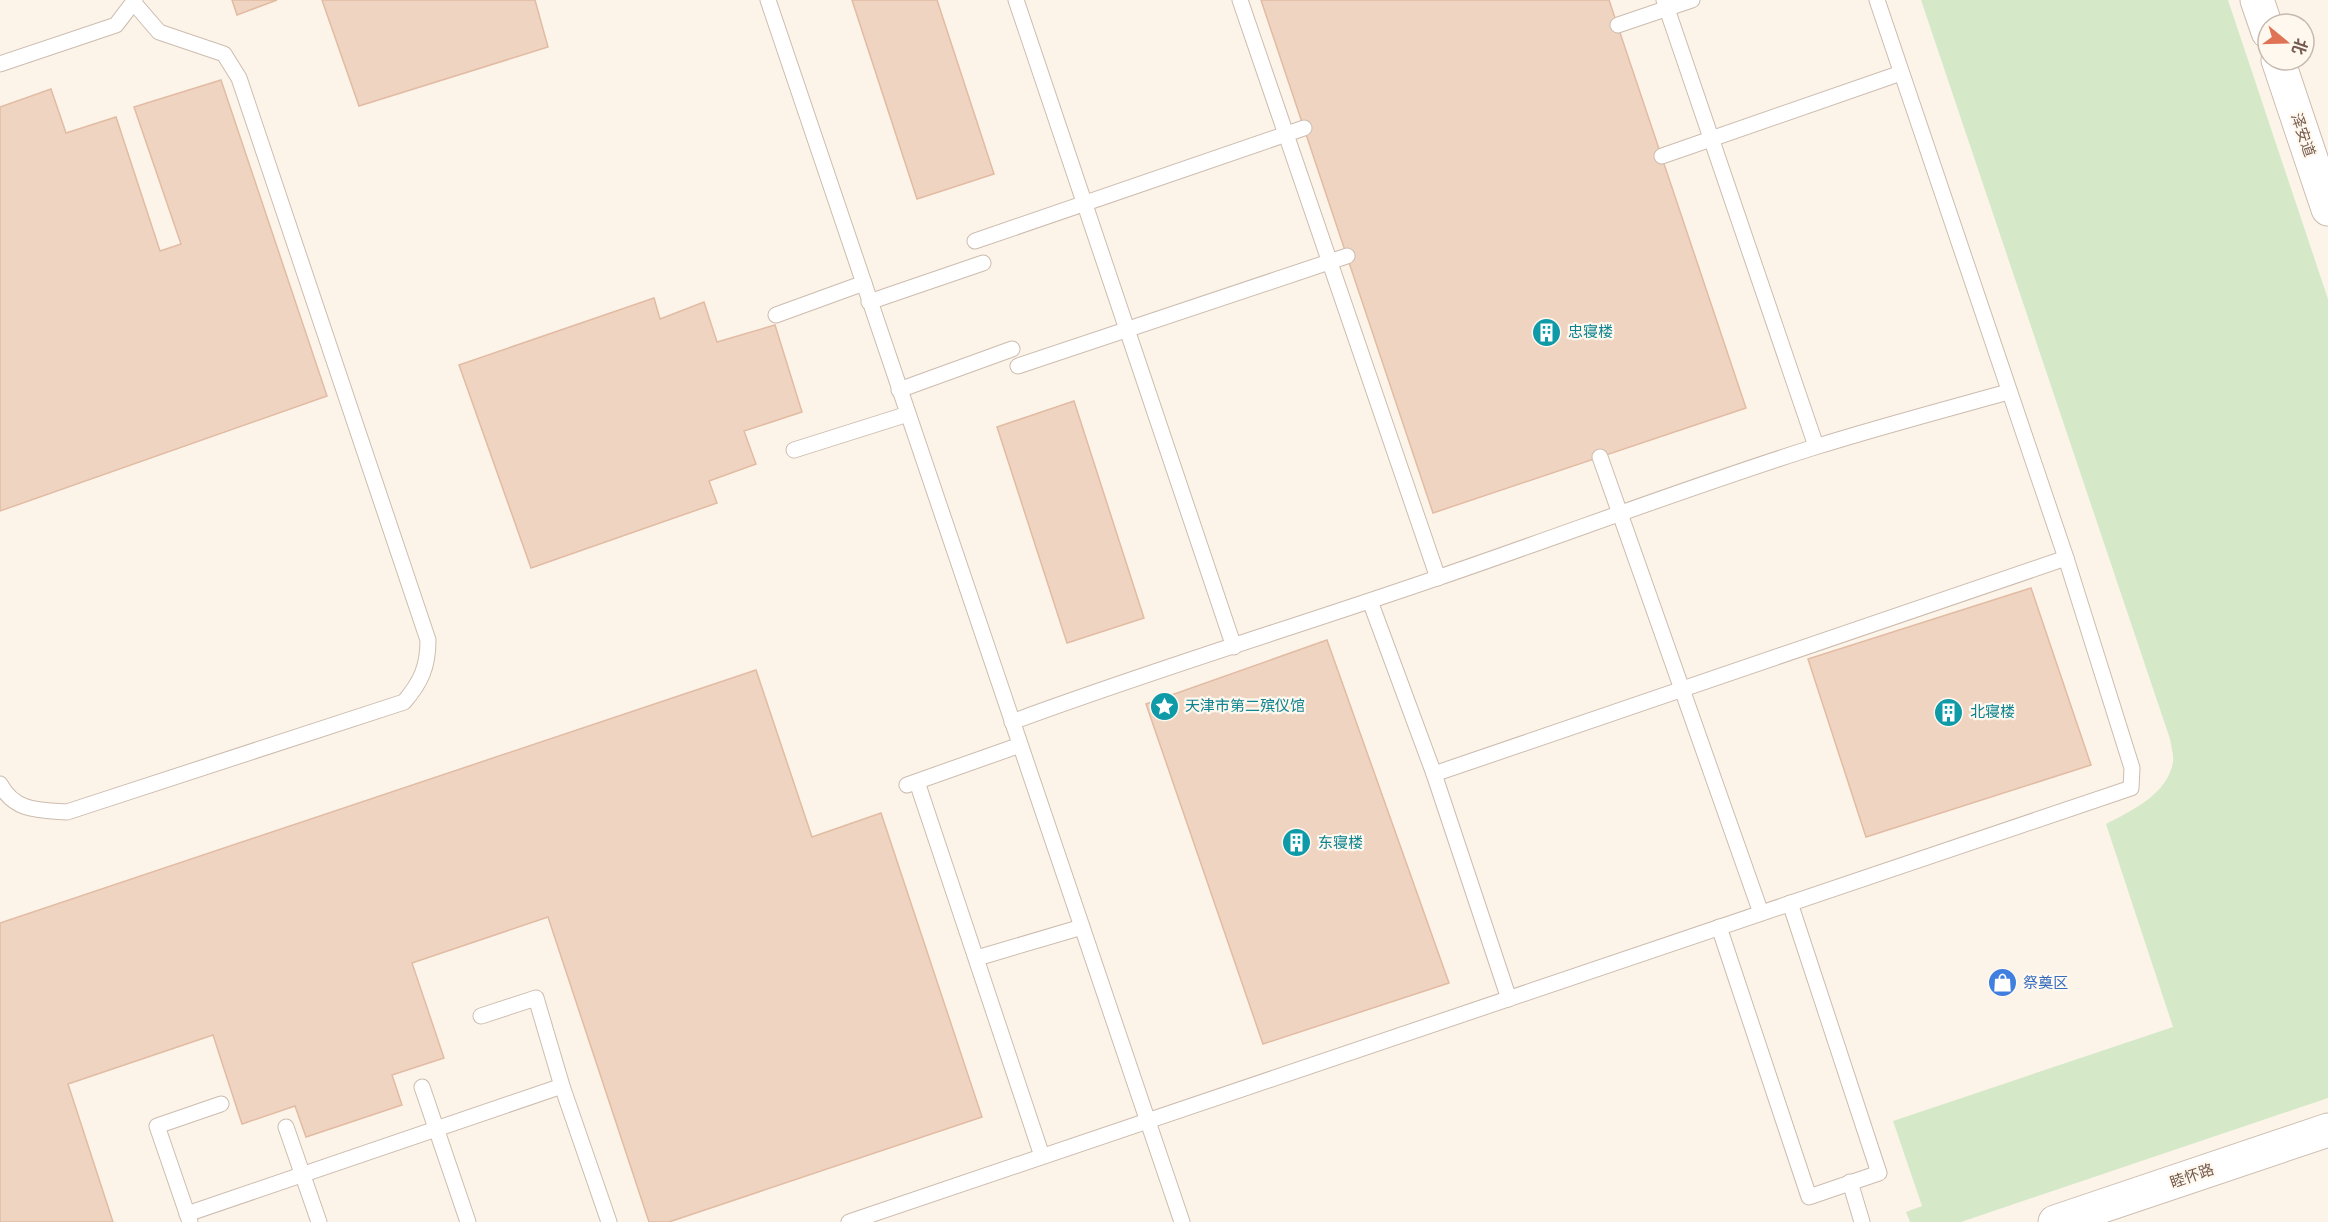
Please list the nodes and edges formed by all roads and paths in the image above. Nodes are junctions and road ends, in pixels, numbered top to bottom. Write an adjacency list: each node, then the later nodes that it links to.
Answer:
1 (768, 0): 22 (lane)
2 (1016, 0): 16 (lane)
3 (1240, 0): 13 (lane)
4 (1692, 0): 7 (lane)
5 (1877, 0): 11 (lane)
6 (135, 2): 9 (lane); 43 (lane)
7 (1666, 4): 8 (lane); 14 (lane)
8 (1618, 24)
9 (0, 64)
10 (2281, 72): 17 (street, 泽安道)
11 (1901, 73): 14 (lane); 29 (lane)
12 (1304, 128): 13 (lane)
13 (1285, 134): 16 (lane); 20 (lane)
14 (1712, 138): 15 (lane); 31 (lane)
15 (1662, 156)
16 (1085, 204): 18 (lane); 25 (lane)
17 (2328, 209)
18 (975, 241)
19 (1347, 256): 20 (lane)
20 (1328, 262): 25 (lane); 36 (lane)
21 (983, 263): 23 (lane)
22 (864, 283): 23 (lane); 24 (lane)
23 (869, 302): 28 (lane)
24 (776, 315)
25 (1127, 330): 27 (lane); 38 (lane)
26 (1012, 349): 28 (lane)
27 (1017, 366)
28 (899, 390): 30 (lane)
29 (2008, 392): 31 (lane); 35 (lane)
30 (908, 414): 32 (lane); 40 (lane)
31 (1816, 446): 34 (lane)
32 (794, 450)
33 (1600, 457): 34 (lane)
34 (1620, 512): 36 (lane); 39 (lane)
35 (2066, 558): 39 (lane); 44 (lane)
36 (1438, 578): 37 (lane)
37 (1370, 601): 38 (lane); 42 (lane)
38 (1234, 647): 40 (lane)
39 (1682, 690): 42 (lane); 45 (lane)
40 (1012, 722): 41 (lane)
41 (1020, 745): 46 (lane); 48 (lane)
42 (1434, 774): 49 (lane)
43 (0, 784)
44 (1790, 903): 45 (lane); 60 (lane)
45 (1761, 913): 47 (lane)
46 (1082, 927): 48 (lane); 54 (lane)
47 (1719, 927): 49 (lane); 60 (lane)
48 (977, 958): 58 (lane)
49 (1509, 999): 54 (lane)
50 (481, 1016): 51 (lane)
51 (562, 1086): 56 (lane); 64 (lane)
52 (422, 1087): 56 (lane)
53 (221, 1104): 61 (lane)
54 (1147, 1121): 58 (lane); 66 (lane)
55 (286, 1127): 59 (lane)
56 (436, 1129): 59 (lane); 63 (lane)
57 (2328, 1130): 68 (street, 睦怀路)
58 (1042, 1156): 65 (lane)
59 (303, 1175): 61 (lane); 62 (lane)
60 (1850, 1182): 67 (lane)
61 (189, 1218)
62 (319, 1222)
63 (468, 1222)
64 (609, 1222)
65 (849, 1222)
66 (1182, 1222)
67 (1862, 1222)
68 (2055, 1222)

